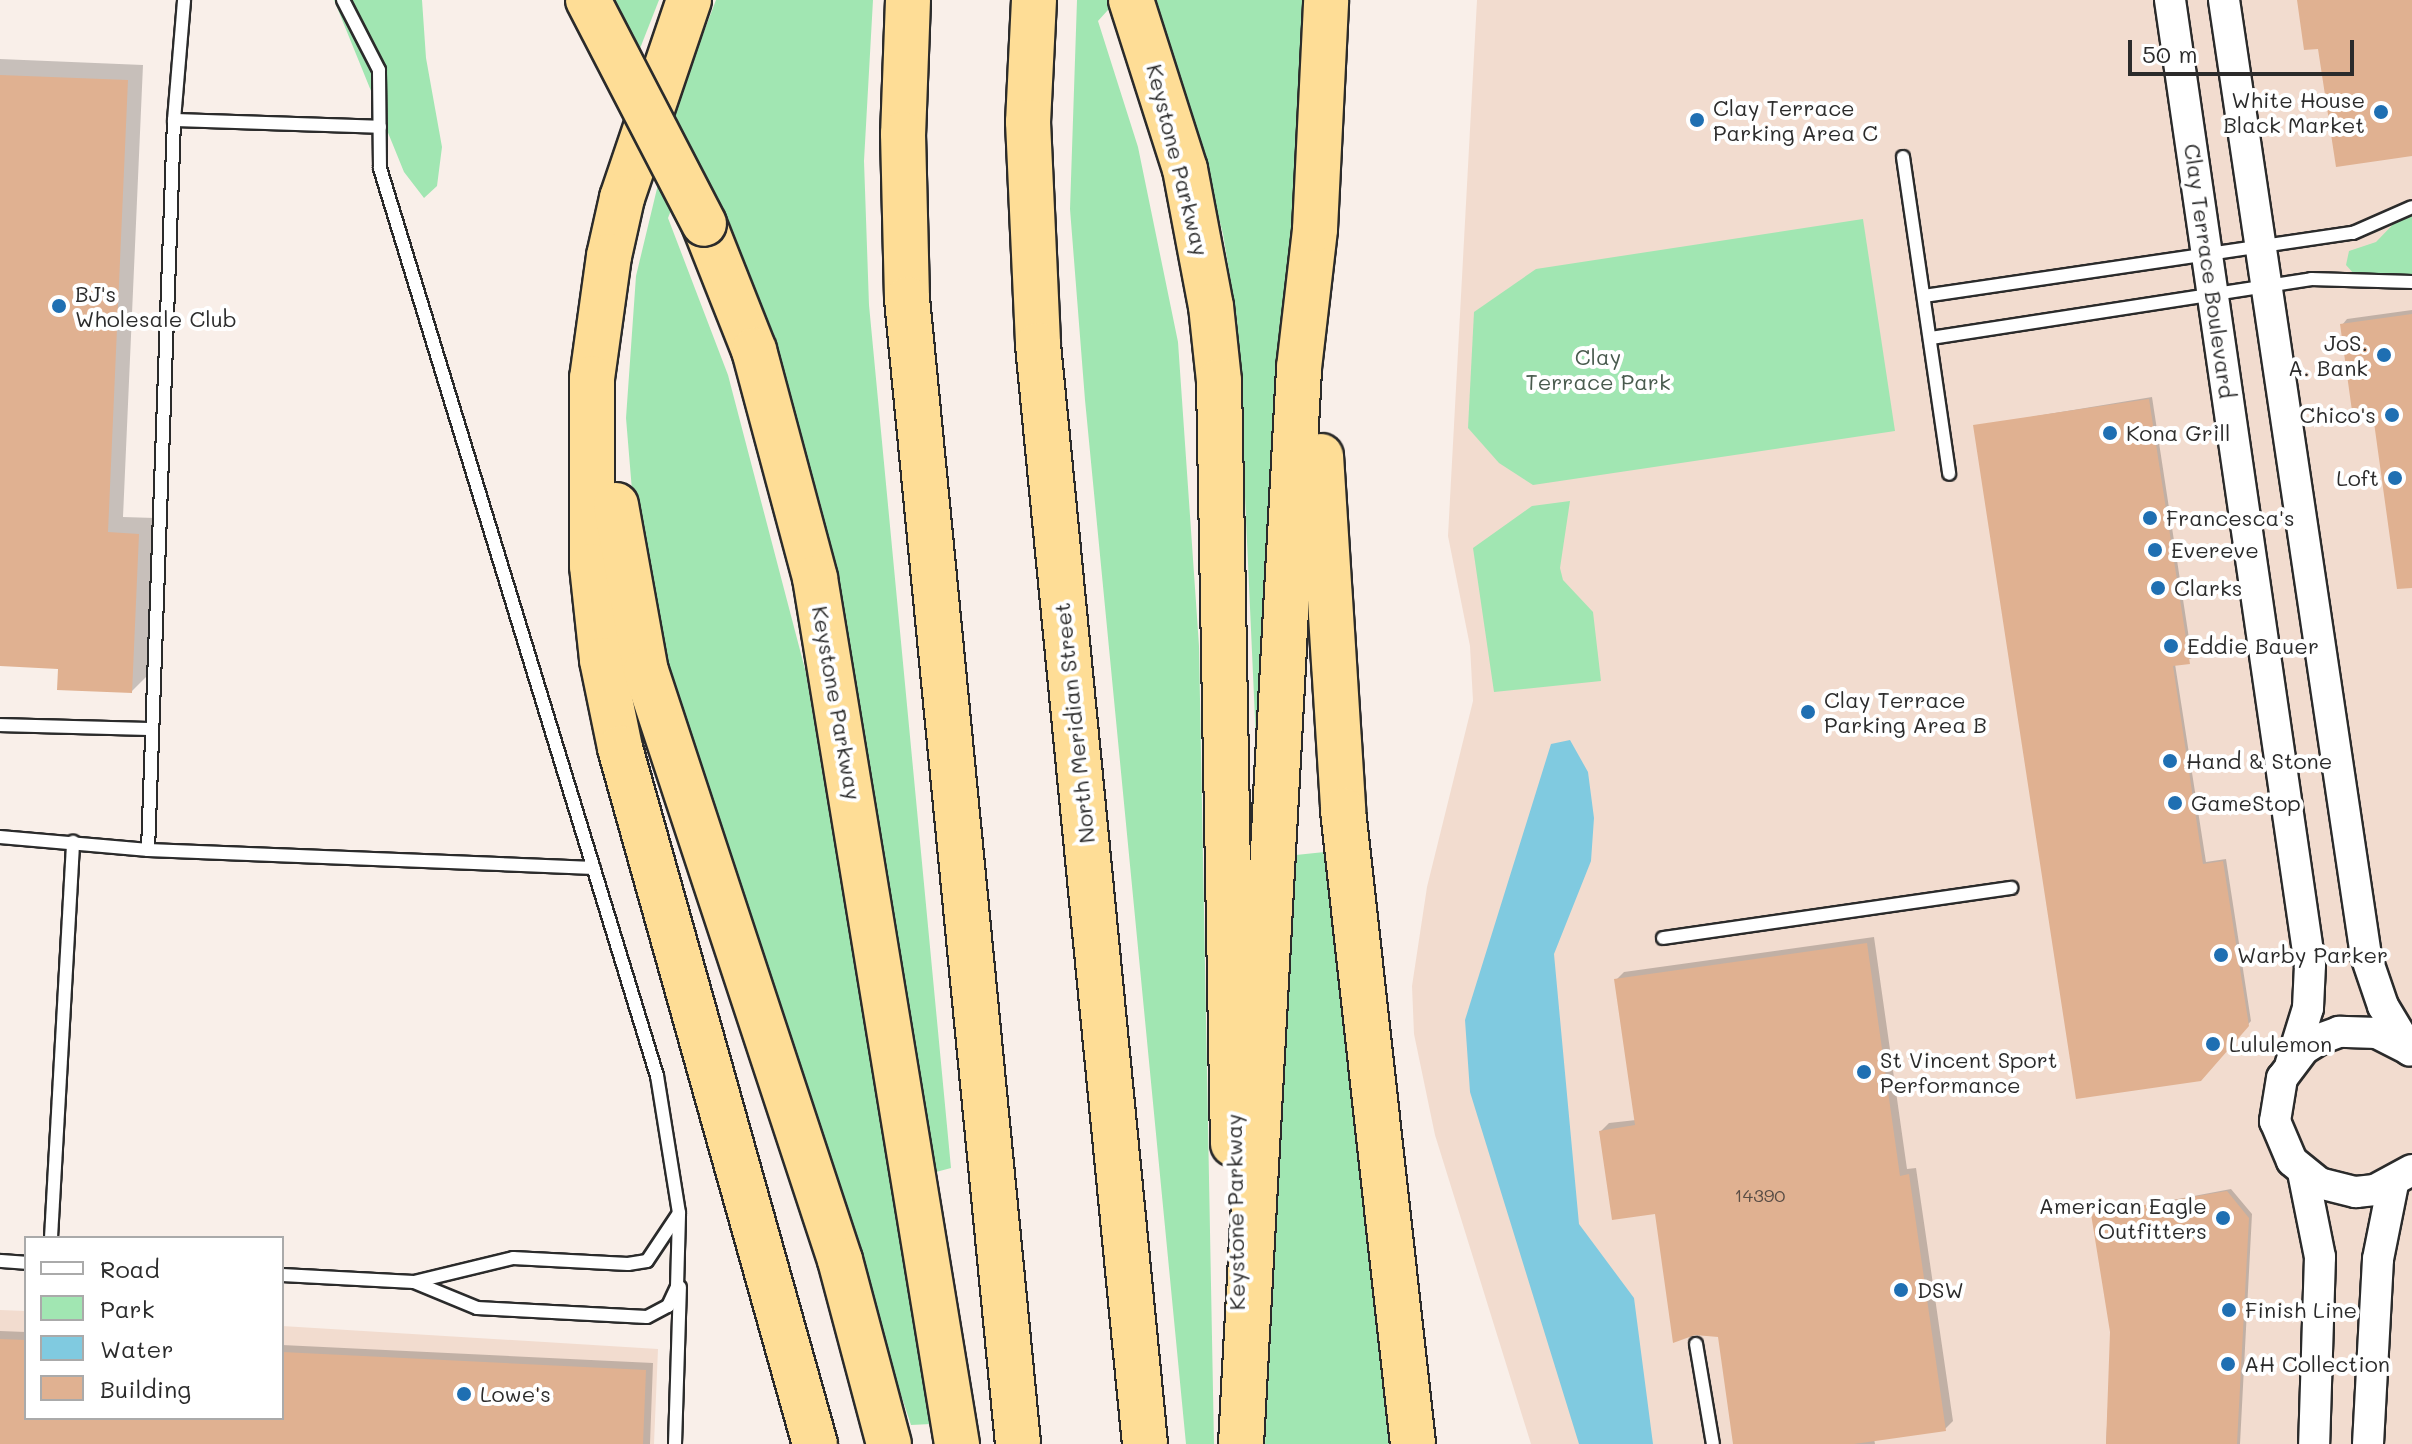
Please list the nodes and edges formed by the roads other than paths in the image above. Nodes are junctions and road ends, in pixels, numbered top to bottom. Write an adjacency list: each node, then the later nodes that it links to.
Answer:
1 (184, 0): 11 (lane)
2 (343, 0): 12 (lane)
3 (588, 0): 49 (highway, Keystone Parkway, bridge)
4 (689, 0): 13 (highway)
5 (908, 0): 50 (highway)
6 (1034, 0): 51 (highway, North Meridian Street)
7 (1131, 0): 45 (highway, Keystone Parkway)
8 (1326, 0): 16 (highway)
9 (2170, 0): 18 (street, Clay Terrace Boulevard)
10 (2224, 0): 17 (street)
11 (174, 120): 12 (lane); 26 (lane)
12 (380, 127): 30 (lane)
13 (638, 148): 47 (highway); 48 (highway)
14 (1903, 157): 22 (lane)
15 (2412, 207): 17 (lane)
16 (1315, 229): 45 (highway); 52 (highway)
17 (2261, 245): 18 (lane); 20 (street)
18 (2208, 252): 21 (street, Clay Terrace Boulevard); 22 (lane)
19 (2412, 282): 20 (lane)
20 (2266, 285): 21 (lane); 33 (street)
21 (2214, 292): 23 (lane); 34 (street, Clay Terrace Boulevard)
22 (1924, 296): 23 (lane)
23 (1931, 338): 24 (lane)
24 (1949, 474)
25 (0, 725): 26 (lane)
26 (152, 729): 29 (lane)
27 (0, 837): 28 (lane)
28 (73, 842): 29 (lane); 38 (lane)
29 (148, 850): 30 (lane)
30 (594, 868): 37 (lane)
31 (2011, 888): 32 (lane)
32 (1663, 938)
33 (2411, 1052): 34 (street)
34 (2291, 1063): 35 (street, Clay Terrace Boulevard)
35 (2303, 1172): 36 (street); 54 (street)
36 (2403, 1177): 55 (street)
37 (679, 1213): 39 (lane); 43 (lane)
38 (51, 1236)
39 (681, 1248): 43 (lane); 46 (lane)
40 (0, 1261): 41 (lane)
41 (24, 1263)
42 (284, 1275): 43 (lane)
43 (414, 1282)
44 (1696, 1344): 53 (lane)
45 (1241, 1435)
46 (675, 1444)
47 (815, 1444)
48 (889, 1444)
49 (957, 1444)
50 (1018, 1444)
51 (1145, 1444)
52 (1413, 1444)
53 (1713, 1444)
54 (2317, 1444)
55 (2368, 1444)

